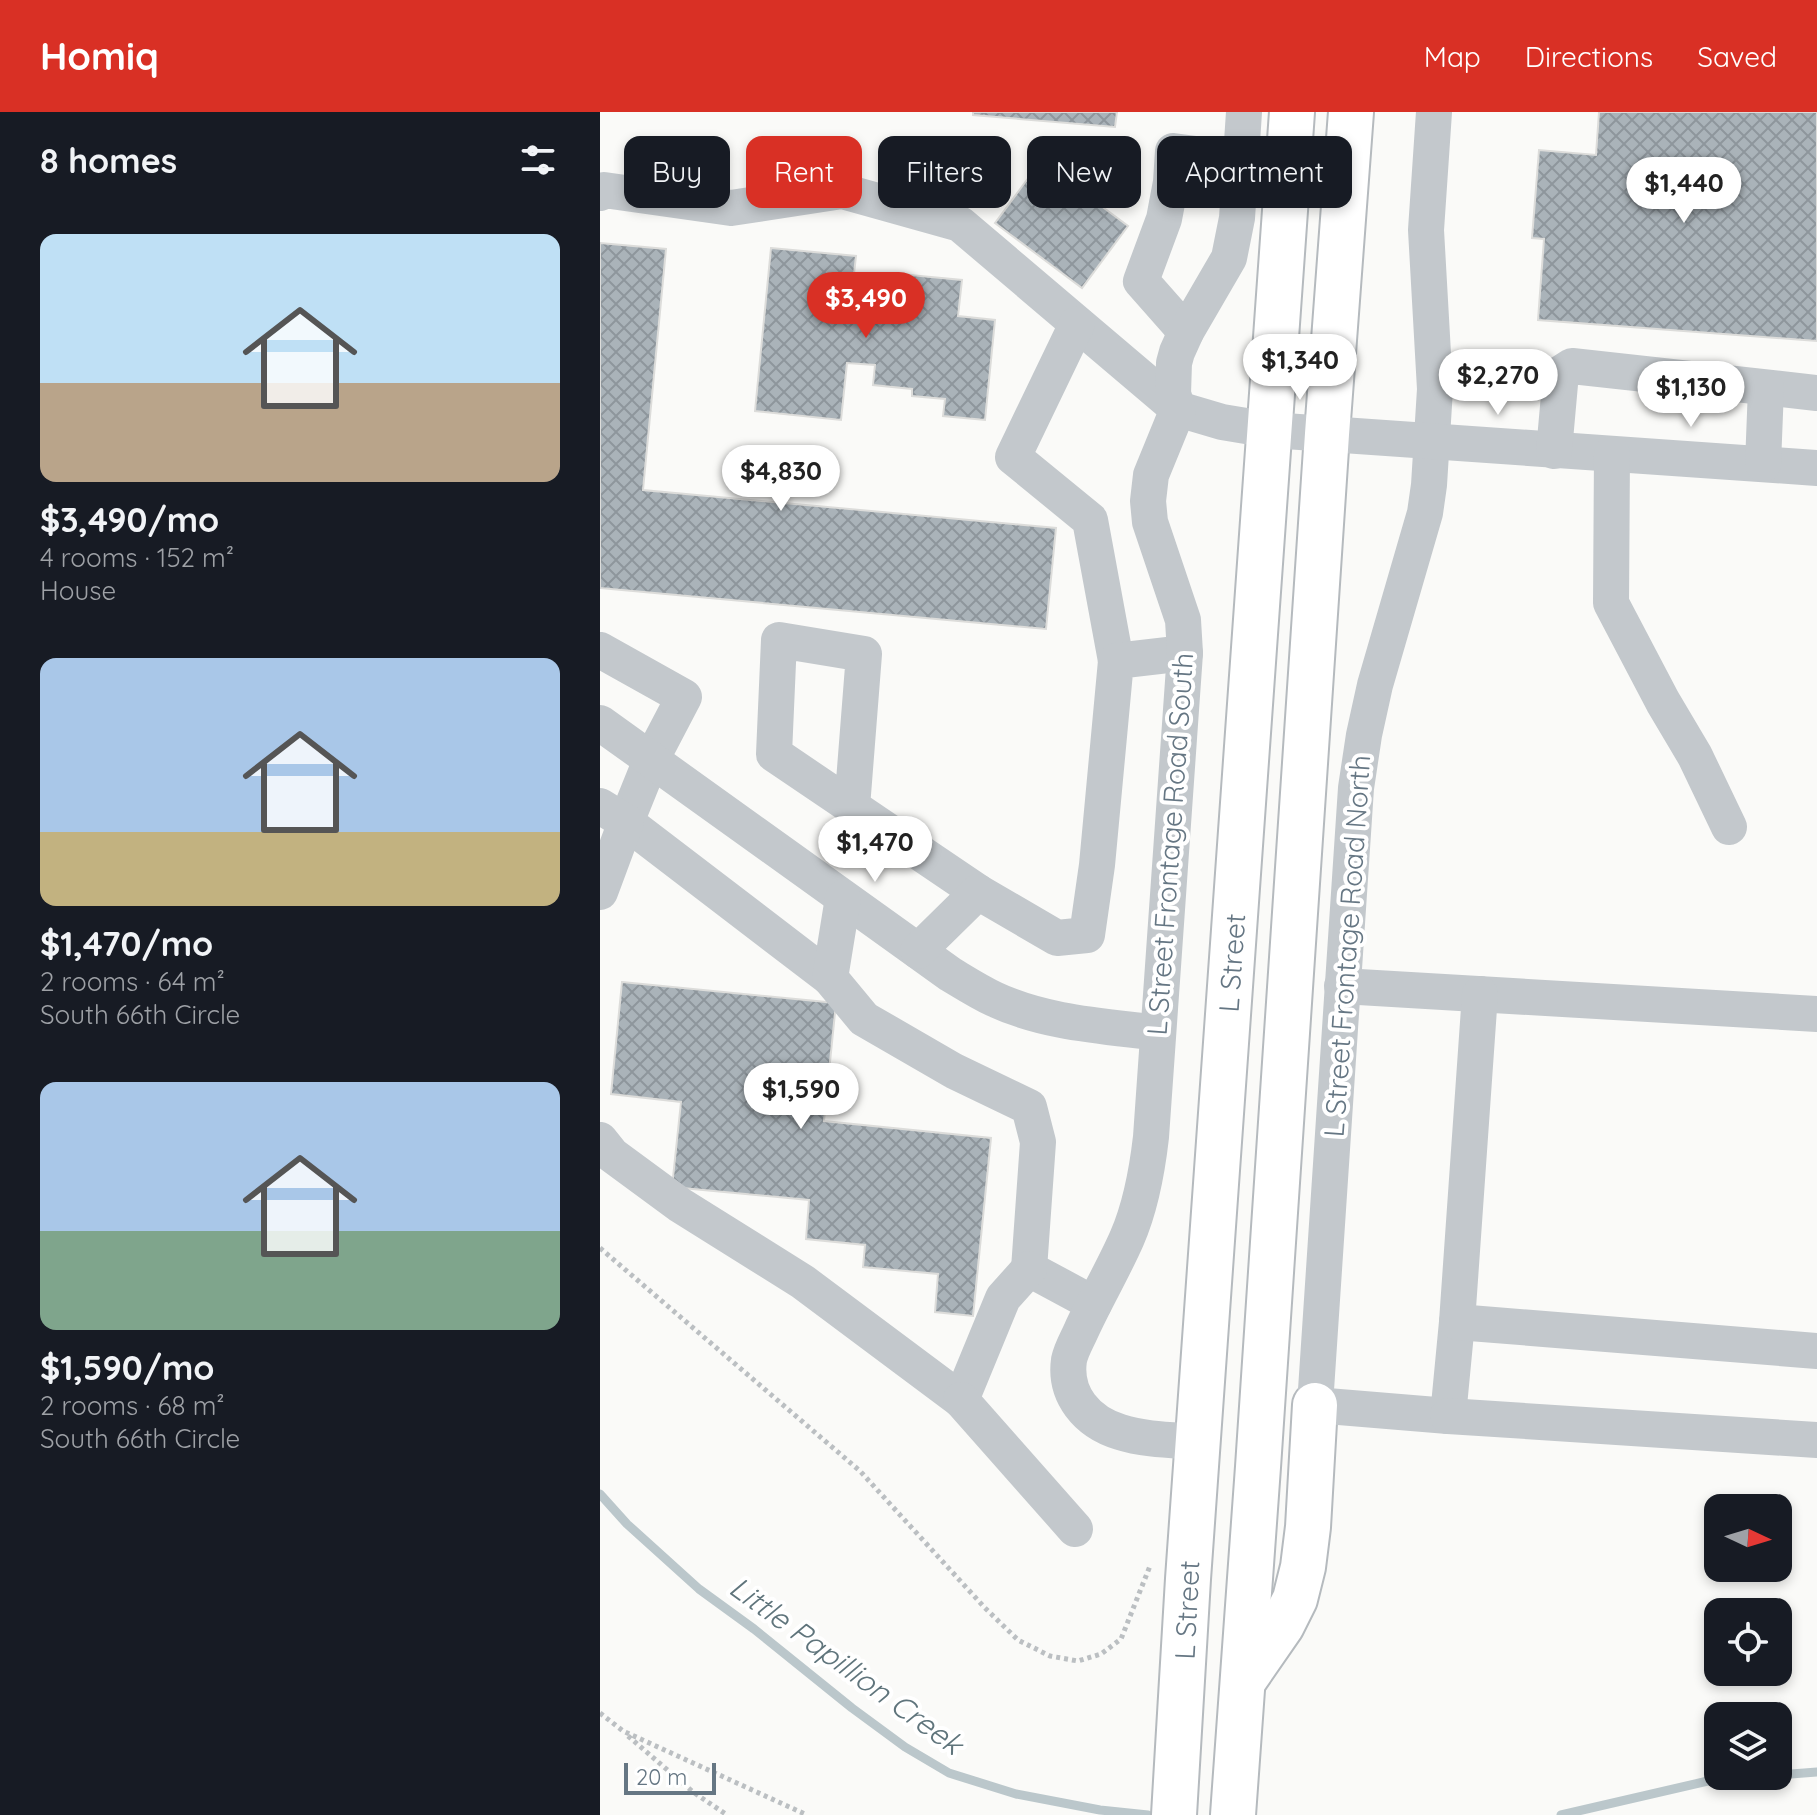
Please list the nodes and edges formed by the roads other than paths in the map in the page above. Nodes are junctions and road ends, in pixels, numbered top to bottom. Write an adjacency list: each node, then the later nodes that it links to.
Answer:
1 (1244, 112): 5 (street, L Street Frontage Road South)
2 (1292, 112): 14 (main road, L Street)
3 (1351, 112): 15 (main road, L Street)
4 (1434, 112): 17 (street, L Street Frontage Road North)
5 (1242, 136)
6 (600, 193): 9 (street)
7 (1166, 208): 10 (street)
8 (1238, 208): 10 (street, L Street Frontage Road South)
9 (1077, 324): 13 (street); 23 (street)
10 (1186, 332): 13 (street, L Street Frontage Road South)
11 (1766, 388): 12 (street); 16 (street); 19 (street)
12 (1817, 393)
13 (1178, 409): 14 (street); 22 (street, L Street Frontage Road South)
14 (1270, 430): 15 (street); 47 (main road, L Street)
15 (1327, 434): 17 (street); 49 (main road, L Street)
16 (1556, 434): 17 (street); 18 (street)
17 (1432, 443): 34 (street, L Street Frontage Road North)
18 (1612, 454): 19 (street); 28 (street)
19 (1763, 464): 20 (street)
20 (1817, 468)
21 (600, 650): 25 (street)
22 (1185, 653): 23 (street); 37 (street, L Street Frontage Road South)
23 (1116, 661): 30 (street)
24 (600, 723): 25 (street)
25 (651, 760): 27 (street); 31 (street)
26 (852, 807): 30 (street)
27 (613, 814): 29 (street); 33 (street)
28 (1729, 827)
29 (600, 892)
30 (978, 892): 32 (street)
31 (843, 898): 32 (street); 33 (street)
32 (918, 951): 37 (street)
33 (830, 978): 39 (street)
34 (1342, 986): 35 (street); 44 (street, L Street Frontage Road North)
35 (1480, 994): 36 (street); 41 (street)
36 (1817, 1014)
37 (1158, 1033): 40 (street, L Street Frontage Road South)
38 (600, 1140): 43 (street)
39 (1029, 1269): 40 (street); 43 (street)
40 (1094, 1304): 47 (street, L Street Frontage Road South)
41 (1457, 1322): 42 (street); 45 (street)
42 (1817, 1351)
43 (961, 1400): 48 (street)
44 (1315, 1405): 45 (street); 49 (main road)
45 (1448, 1416): 46 (street)
46 (1817, 1440)
47 (1199, 1442): 50 (main road, L Street)
48 (1075, 1529)
49 (1243, 1682): 51 (main road, L Street)
50 (1174, 1815)
51 (1233, 1815)

